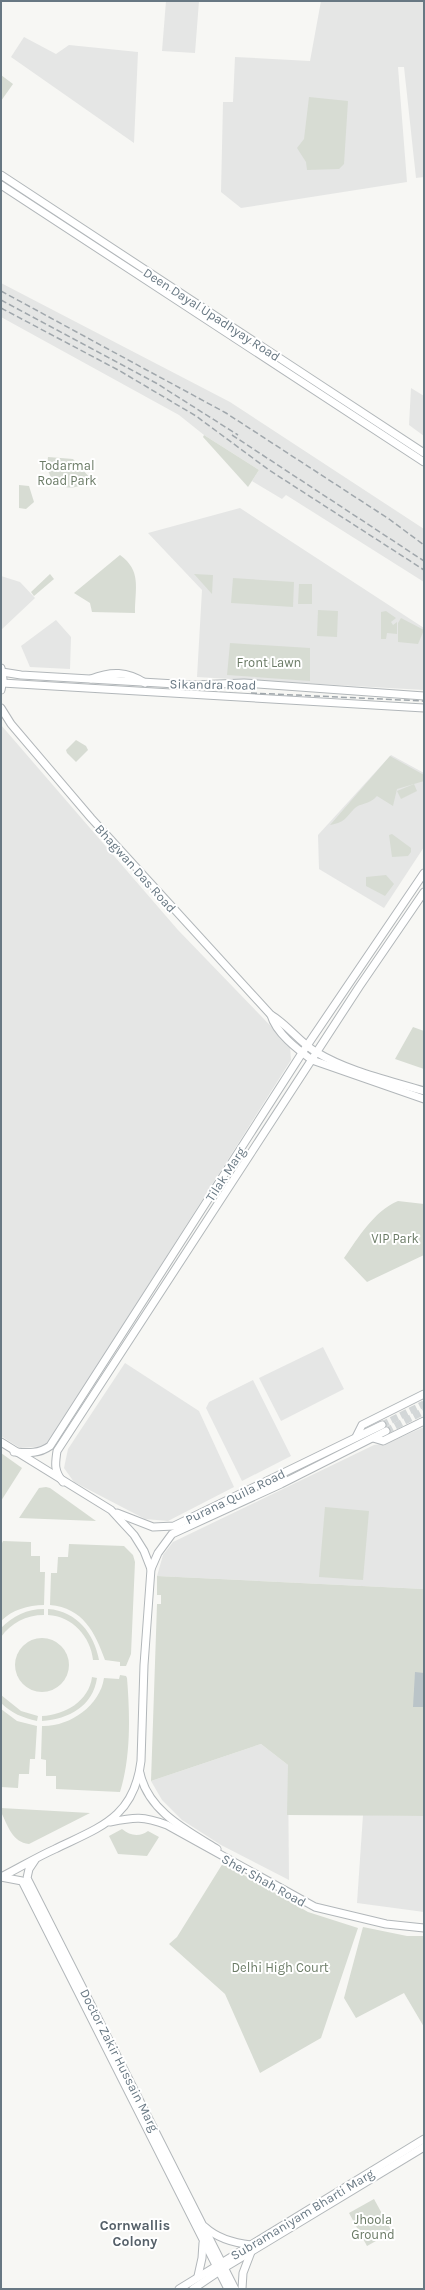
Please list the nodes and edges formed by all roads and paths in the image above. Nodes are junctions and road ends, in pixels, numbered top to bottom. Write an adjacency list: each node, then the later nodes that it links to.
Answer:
1 (1, 175): 3 (main road, Deen Dayal Upadhyay Road)
2 (1, 185): 4 (main road, Deen Dayal Upadhyay Road)
3 (424, 453)
4 (424, 462)
5 (2, 670): 6 (main road); 7 (main road, Sikandra Road)
6 (2, 686): 9 (main road, Sikandra Road)
7 (424, 696)
8 (1, 708): 10 (main road, Bhagwan Das Road)
9 (424, 708)
10 (3, 716): 15 (main road, Bhagwan Das Road)
11 (424, 873): 12 (main road, Tilak Marg)
12 (417, 884): 13 (main road); 16 (main road, Tilak Marg)
13 (424, 889)
14 (424, 892): 17 (main road, Tilak Marg)
15 (271, 1015): 16 (main road, Bhagwan Das Road); 18 (main road, Bhagwan Das Road)
16 (307, 1046): 17 (main road, Bhagwan Das Road); 18 (main road, Tilak Marg)
17 (316, 1052): 19 (main road, Tilak Marg); 20 (main road, Bhagwan Das Road)
18 (302, 1053): 19 (main road, Bhagwan Das Road); 27 (main road, Tilak Marg)
19 (312, 1060): 21 (main road, Bhagwan Das Road); 28 (main road, Tilak Marg)
20 (424, 1091)
21 (424, 1099)
22 (424, 1394): 24 (main road, Purana Quila Road)
23 (424, 1421): 25 (main road)
24 (355, 1438): 25 (main road, Purana Quila Road); 30 (main road, Purana Quila Road)
25 (373, 1438): 31 (main road, Purana Quila Road)
26 (1, 1442): 27 (main road)
27 (14, 1452): 28 (main road)
28 (63, 1482): 29 (main road)
29 (111, 1510): 30 (main road, Purana Quila Road); 32 (main road)
30 (160, 1528): 31 (main road)
31 (166, 1541): 32 (main road, Purana Quila Road)
32 (151, 1569): 33 (main road)
33 (140, 1771): 34 (main road); 37 (main road, Sher Shah Road)
34 (110, 1822): 35 (main road); 38 (main road, Sher Shah Road)
35 (36, 1858): 36 (main road); 41 (main road, Doctor Zakir Hussain Marg)
36 (1, 1877): 42 (main road, Doctor Zakir Hussain Marg)
37 (424, 1924)
38 (424, 1928)
39 (424, 2139): 43 (main road, Subramaniyam Bharti Marg)
40 (424, 2147): 43 (main road, Subramaniyam Bharti Marg)
41 (202, 2224): 43 (main road); 44 (main road, Doctor Zakir Hussain Marg)
42 (202, 2241): 44 (main road, Doctor Zakir Hussain Marg); 45 (main road)
43 (251, 2248): 44 (main road, Subramaniyam Bharti Marg); 50 (main road)
44 (219, 2267): 45 (main road, Subramaniyam Bharti Marg); 47 (main road, Subramaniyam Bharti Marg); 48 (main road, Doctor Zakir Hussain Marg); 49 (main road, Doctor Zakir Hussain Marg)
45 (198, 2276): 46 (main road, Subramaniyam Bharti Marg)
46 (179, 2289)
47 (193, 2289)
48 (228, 2289)
49 (236, 2289)
50 (242, 2289)

